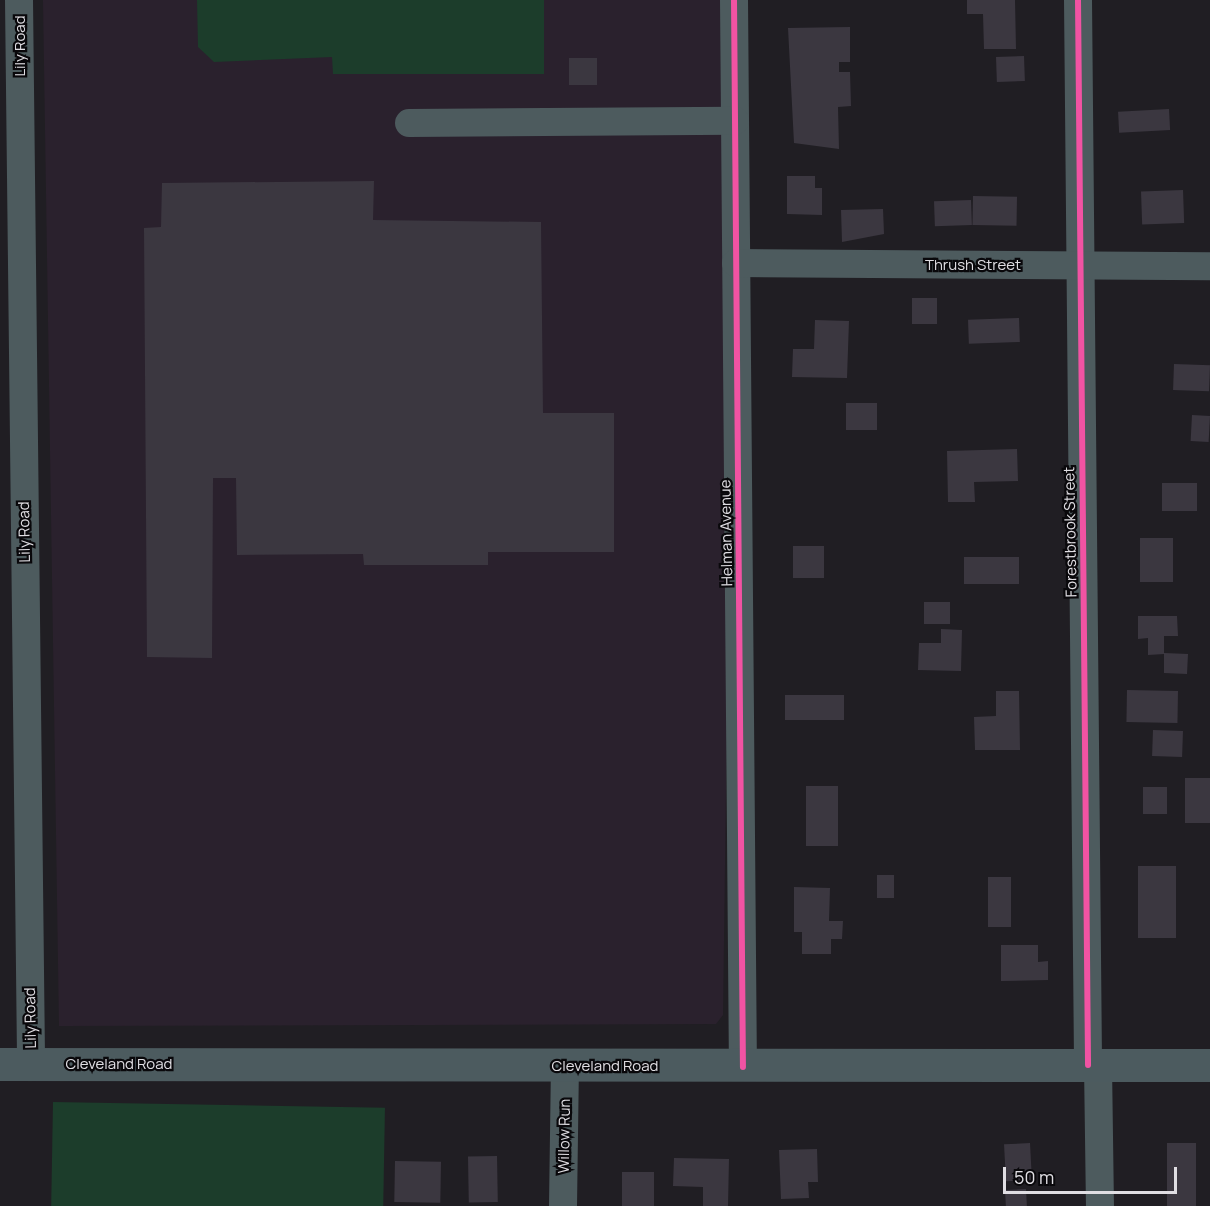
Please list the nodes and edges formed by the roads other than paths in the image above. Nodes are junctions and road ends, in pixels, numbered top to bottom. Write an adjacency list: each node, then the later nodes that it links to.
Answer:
1 (19, 0): 9 (street, Lily Road)
2 (734, 0): 4 (street, Helman Avenue)
3 (1078, 0): 7 (street, Forestbrook Street)
4 (735, 121): 5 (street); 6 (street, Helman Avenue)
5 (409, 123)
6 (736, 263): 7 (street, Thrush Street); 13 (street, Helman Avenue)
7 (1079, 266): 8 (street, Thrush Street); 10 (street, Forestbrook Street)
8 (1210, 266)
9 (16, 1064): 12 (main road, Cleveland Road)
10 (1093, 1065): 11 (main road, Cleveland Road); 13 (main road, Cleveland Road); 15 (street, Forestbrook Street)
11 (1210, 1065)
12 (565, 1066): 13 (main road, Cleveland Road); 14 (street, Willow Run)
13 (743, 1067)
14 (563, 1206)
15 (1100, 1206)

